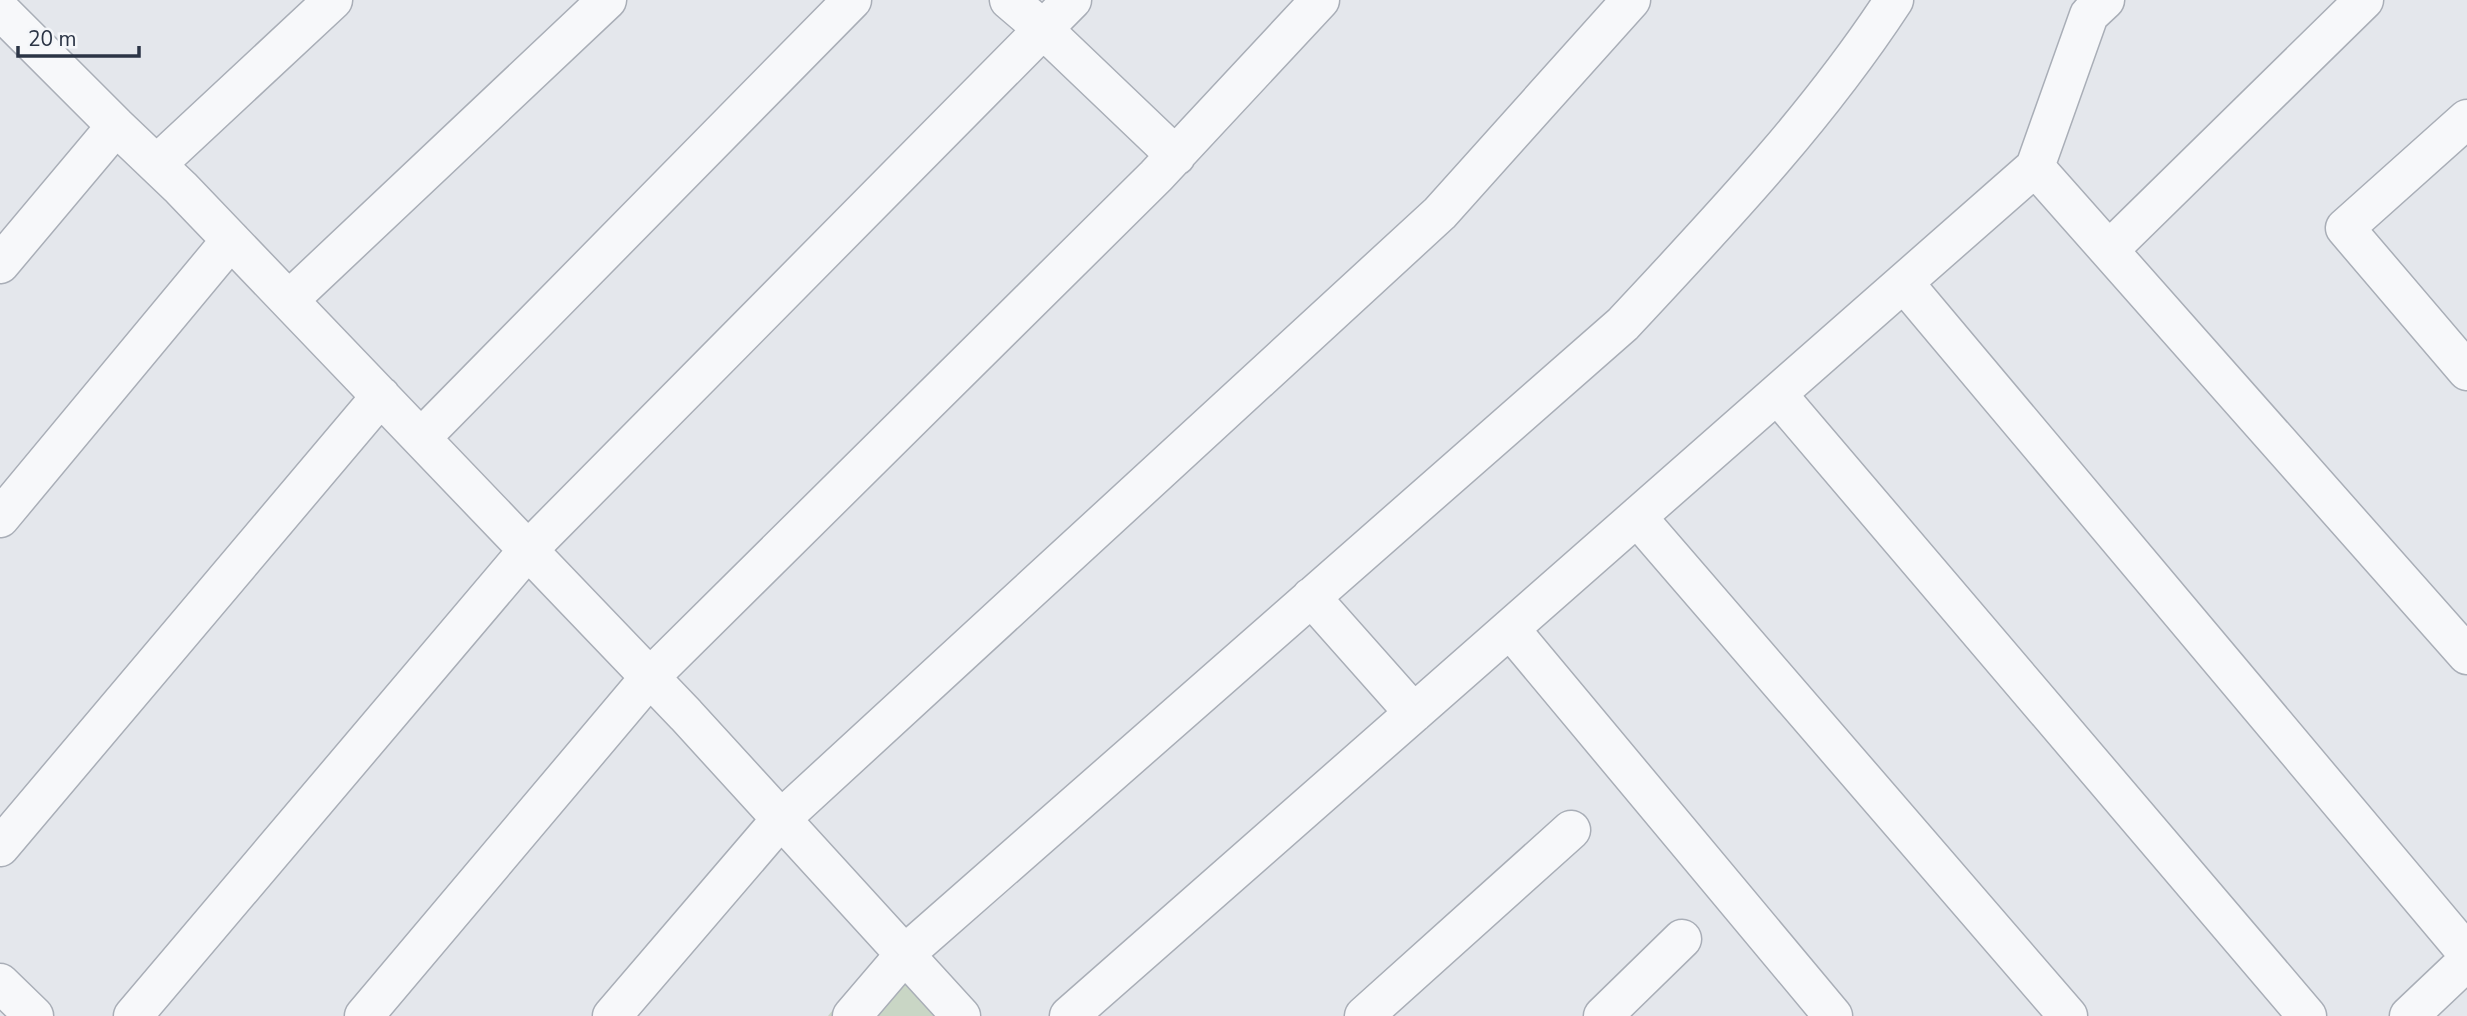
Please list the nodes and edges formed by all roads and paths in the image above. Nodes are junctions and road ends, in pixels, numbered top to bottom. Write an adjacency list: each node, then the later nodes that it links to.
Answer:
1 (333, 0): 16 (street)
2 (607, 0): 22 (street)
3 (852, 0): 26 (street)
4 (1009, 0): 12 (street)
5 (1072, 0): 12 (street)
6 (1320, 0): 15 (street)
7 (1630, 0): 35 (street)
8 (1894, 0): 30 (street)
9 (2105, 0): 17 (street)
10 (2364, 0): 19 (street)
11 (0, 10): 14 (street)
12 (1043, 29): 15 (street); 29 (street)
13 (2467, 118): 23 (street)
14 (116, 127): 16 (street); 20 (street)
15 (1176, 156): 33 (street)
16 (157, 164): 18 (street)
17 (2035, 167): 19 (street); 21 (street)
18 (231, 240): 22 (street); 28 (street)
19 (2109, 250): 32 (street)
20 (0, 264)
21 (1904, 283): 24 (street); 39 (street)
22 (289, 300): 25 (street)
23 (2467, 371)
24 (1777, 394): 27 (street); 54 (street)
25 (381, 396): 26 (street); 37 (street)
26 (421, 439): 29 (street)
27 (1637, 517): 31 (street); 53 (street)
28 (0, 518)
29 (528, 550): 33 (street); 44 (street)
30 (1311, 597): 34 (street); 40 (street)
31 (1510, 629): 34 (street); 52 (street)
32 (2467, 654)
33 (650, 677): 35 (street); 45 (street)
34 (1414, 713): 49 (street)
35 (781, 819): 40 (street); 46 (street)
36 (1571, 831): 50 (street)
37 (0, 848)
38 (1682, 939): 51 (street)
39 (2467, 953)
40 (905, 954): 47 (street); 48 (street)
41 (2467, 961): 55 (street)
42 (0, 983): 43 (street)
43 (34, 1016)
44 (133, 1016)
45 (364, 1016)
46 (612, 1016)
47 (852, 1016)
48 (961, 1016)
49 (1069, 1016)
50 (1364, 1016)
51 (1603, 1016)
52 (1833, 1016)
53 (2068, 1016)
54 (2307, 1016)
55 (2409, 1016)

